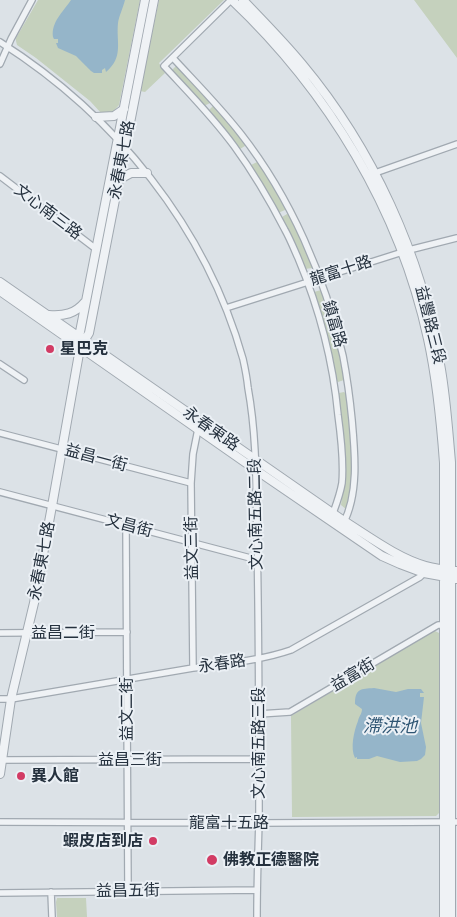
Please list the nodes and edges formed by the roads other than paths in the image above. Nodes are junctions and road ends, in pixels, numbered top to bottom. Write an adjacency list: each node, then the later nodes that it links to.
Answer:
1 (32, 0): 7 (street)
2 (146, 0): 12 (street, 永春東七路)
3 (154, 0): 17 (street, 永春東七路)
4 (232, 0): 8 (street); 11 (street, 益豐路三段)
5 (243, 0): 11 (street, 益豐路三段)
6 (0, 42): 7 (street, 文心南五路二段)
7 (8, 47): 9 (street); 14 (street, 文心南五路二段)
8 (173, 58): 10 (street, 鎮富路); 13 (street, 鎮富路)
9 (0, 64)
10 (214, 102): 13 (street); 18 (street, 鎮富路)
11 (327, 103): 21 (street, 益豐路三段); 28 (street, 益豐路三段)
12 (124, 109): 14 (street); 15 (street, 永春東七路)
13 (205, 111): 19 (street, 鎮富路)
14 (96, 117): 15 (street, 文心南五路二段)
15 (118, 140): 17 (street, 文心南五路二段); 27 (street, 永春東七路)
16 (457, 144): 21 (street)
17 (124, 147): 20 (street, 文心南五路二段); 23 (street, 永春東七路)
18 (254, 152): 19 (street); 24 (street, 鎮富路)
19 (242, 159): 25 (street, 鎮富路)
20 (147, 173): 23 (street); 34 (street, 文心南五路二段)
21 (375, 173): 28 (street, 益豐路三段)
22 (0, 176): 27 (street, 文心南三路)
23 (118, 180): 36 (street, 永春東七路)
24 (290, 210): 25 (street); 29 (street, 鎮富路)
25 (278, 217): 31 (street, 鎮富路)
26 (457, 238): 28 (street, 龍富十路)
27 (96, 249): 33 (street, 永春東七路)
28 (405, 251): 29 (street, 龍富十路); 50 (street, 益豐路三段); 56 (street, 益豐路三段)
29 (319, 278): 31 (street, 龍富十路); 39 (street, 鎮富路)
30 (0, 282): 35 (street, 永春東路)
31 (307, 282): 34 (street, 龍富十路); 40 (street, 鎮富路)
32 (0, 291): 36 (street, 永春東路)
33 (86, 300): 35 (street); 36 (street, 永春東七路)
34 (226, 308): 44 (street, 文心南五路二段)
35 (47, 315): 36 (street, 永春東路)
36 (81, 342): 41 (street, 永春東路); 43 (street, 永春東七路); 44 (street, 永春東路)
37 (0, 364): 38 (street)
38 (24, 380)
39 (348, 386): 40 (street); 51 (street, 鎮富路)
40 (335, 388): 49 (street, 鎮富路)
41 (198, 428): 45 (street, 永春東路); 46 (street, 益文三街)
42 (0, 433): 43 (street, 益昌一街)
43 (62, 450): 46 (street, 益昌一街); 48 (street, 永春東七路)
44 (255, 460): 45 (street, 文心南五路二段); 49 (street, 永春東路)
45 (256, 470): 49 (street, 永春東路); 54 (street, 文心南五路二段)
46 (191, 483): 53 (street, 益文三街)
47 (0, 492): 48 (street, 文昌街)
48 (52, 506): 52 (street, 文昌街); 60 (street, 永春東七路)
49 (331, 517): 51 (street, 永春東路)
50 (454, 520): 56 (street, 益豐路三段)
51 (342, 525): 55 (street, 永春東路)
52 (126, 526): 53 (street, 文昌街); 58 (street, 益文二街)
53 (192, 543): 54 (street, 文昌街); 63 (street, 益文三街)
54 (258, 560): 61 (street, 文心南五路二段)
55 (425, 570): 56 (street); 61 (street, 永春路)
56 (451, 574): 57 (street); 62 (street)
57 (444, 625): 67 (street, 益富街); 74 (street)
58 (127, 632): 60 (street, 益昌二街); 64 (street, 益文二街)
59 (0, 633): 60 (street, 益昌二街)
60 (28, 633): 66 (street, 永春東七路)
61 (258, 659): 63 (street, 永春路); 67 (street, 文心南五路三段)
62 (454, 666): 68 (street)
63 (193, 668): 64 (street, 永春路)
64 (128, 680): 66 (street, 永春路); 71 (street, 益文二街)
65 (0, 699): 66 (street, 永春路)
66 (11, 699): 70 (street, 永春東七路)
67 (259, 714): 69 (street, 文心南五路三段)
68 (454, 743): 74 (street)
69 (259, 759): 71 (street, 益昌三街); 76 (street, 文心南五路三段)
70 (2, 760): 71 (street, 益昌三街); 72 (street, 永春東七路)
71 (127, 760): 75 (street, 益文二街)
72 (0, 774)
73 (0, 822): 75 (street, 龍富十五路)
74 (451, 822): 76 (street, 龍富十五路); 81 (street); 84 (street)
75 (128, 823): 76 (street, 龍富十五路); 79 (street, 益文二街)
76 (258, 823): 77 (street, 文心南五路三段)
77 (256, 890): 79 (street, 益昌五街); 83 (street, 文心南五路三段)
78 (51, 892): 79 (street, 益昌五街); 80 (street, 益昌五街); 82 (street)
79 (128, 892)
80 (0, 893)
81 (453, 911)
82 (52, 917)
83 (257, 917)
84 (444, 917)

